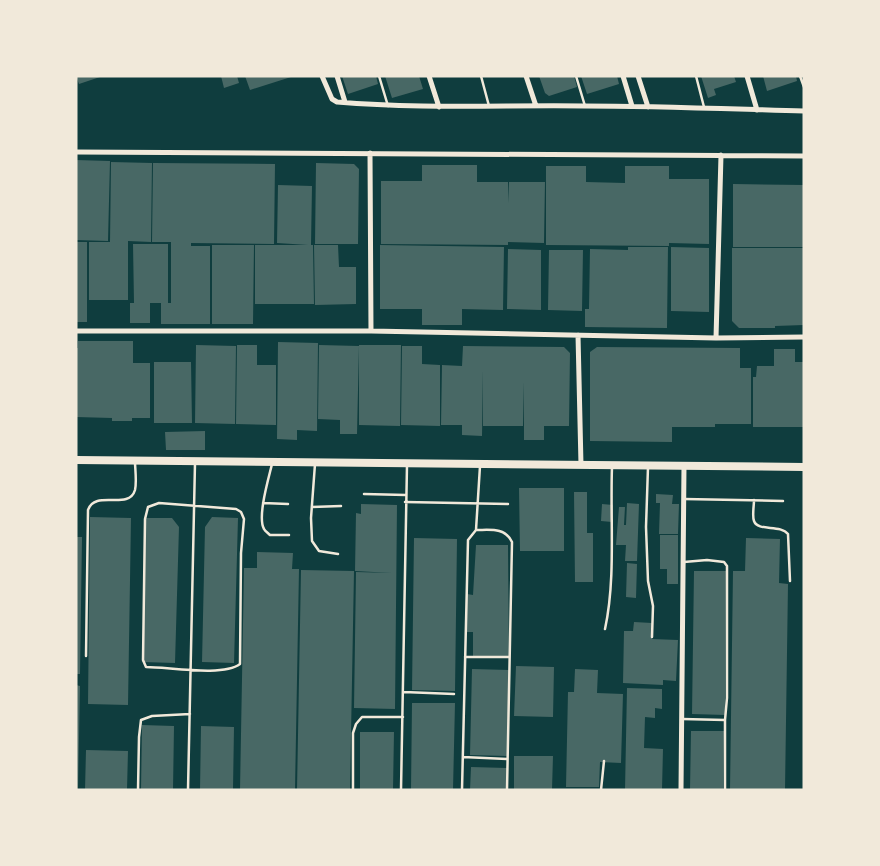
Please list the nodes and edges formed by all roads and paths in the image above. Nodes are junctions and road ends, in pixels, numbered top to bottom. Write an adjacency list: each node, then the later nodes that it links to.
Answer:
1 (322, 76): 14 (street)
2 (337, 76): 14 (street)
3 (379, 76): 15 (lane)
4 (429, 76): 20 (street)
5 (481, 76): 16 (lane)
6 (526, 76): 17 (street)
7 (576, 76): 18 (lane)
8 (623, 76): 19 (street)
9 (638, 76): 21 (street)
10 (696, 76): 22 (lane)
11 (746, 76): 23 (street)
12 (800, 76): 13 (lane)
13 (804, 87)
14 (345, 102): 15 (street)
15 (388, 106): 20 (street)
16 (489, 106): 17 (street); 20 (street)
17 (536, 106): 18 (street)
18 (584, 106): 19 (street)
19 (632, 106): 21 (street)
20 (439, 107)
21 (648, 107): 22 (street)
22 (704, 109): 23 (street)
23 (757, 110): 24 (street)
24 (804, 111)
25 (76, 152): 26 (street)
26 (370, 153): 27 (street); 30 (street)
27 (721, 155): 28 (street); 33 (street)
28 (804, 156)
29 (76, 331): 30 (street)
30 (371, 331): 31 (street)
31 (578, 335): 33 (street); 41 (street)
32 (804, 337): 33 (street)
33 (716, 338)
34 (76, 460): 35 (main road)
35 (135, 461): 36 (main road); 66 (lane)
36 (195, 462): 37 (main road); 57 (lane)
37 (273, 462): 38 (main road); 52 (lane)
38 (315, 462): 39 (main road); 58 (lane)
39 (407, 464): 40 (main road); 47 (lane)
40 (481, 464): 41 (main road); 54 (lane)
41 (580, 465): 42 (main road)
42 (612, 466): 43 (main road); 64 (lane)
43 (648, 466): 44 (main road); 65 (lane)
44 (684, 466): 45 (main road); 48 (street)
45 (804, 467)
46 (364, 494): 47 (lane)
47 (406, 495): 51 (lane)
48 (684, 498): 49 (lane); 62 (street)
49 (754, 500): 50 (lane); 63 (lane)
50 (783, 501)
51 (406, 502): 54 (lane); 70 (lane)
52 (263, 504): 53 (lane); 60 (lane)
53 (288, 504)
54 (478, 504): 55 (lane); 59 (lane)
55 (508, 504)
56 (341, 506): 58 (lane)
57 (194, 507): 69 (lane); 69 (lane); 69 (lane)
58 (312, 507): 61 (lane)
59 (476, 530): 67 (lane); 68 (lane)
60 (289, 535)
61 (338, 554)
62 (684, 562): 74 (street); 75 (lane)
63 (790, 581)
64 (605, 629)
65 (652, 637)
66 (86, 656)
67 (465, 657): 68 (lane); 76 (lane)
68 (509, 657): 77 (lane)
69 (191, 669): 72 (lane)
70 (404, 692): 71 (lane); 73 (lane)
71 (454, 694)
72 (190, 714): 79 (lane); 80 (lane)
73 (403, 717): 81 (lane); 82 (lane)
74 (682, 719): 75 (lane); 86 (street)
75 (725, 720): 87 (lane)
76 (462, 757): 77 (lane); 83 (lane)
77 (507, 759): 84 (lane)
78 (604, 761): 85 (lane)
79 (138, 790)
80 (188, 790)
81 (353, 790)
82 (401, 790)
83 (462, 790)
84 (507, 790)
85 (601, 790)
86 (681, 790)
87 (725, 790)

